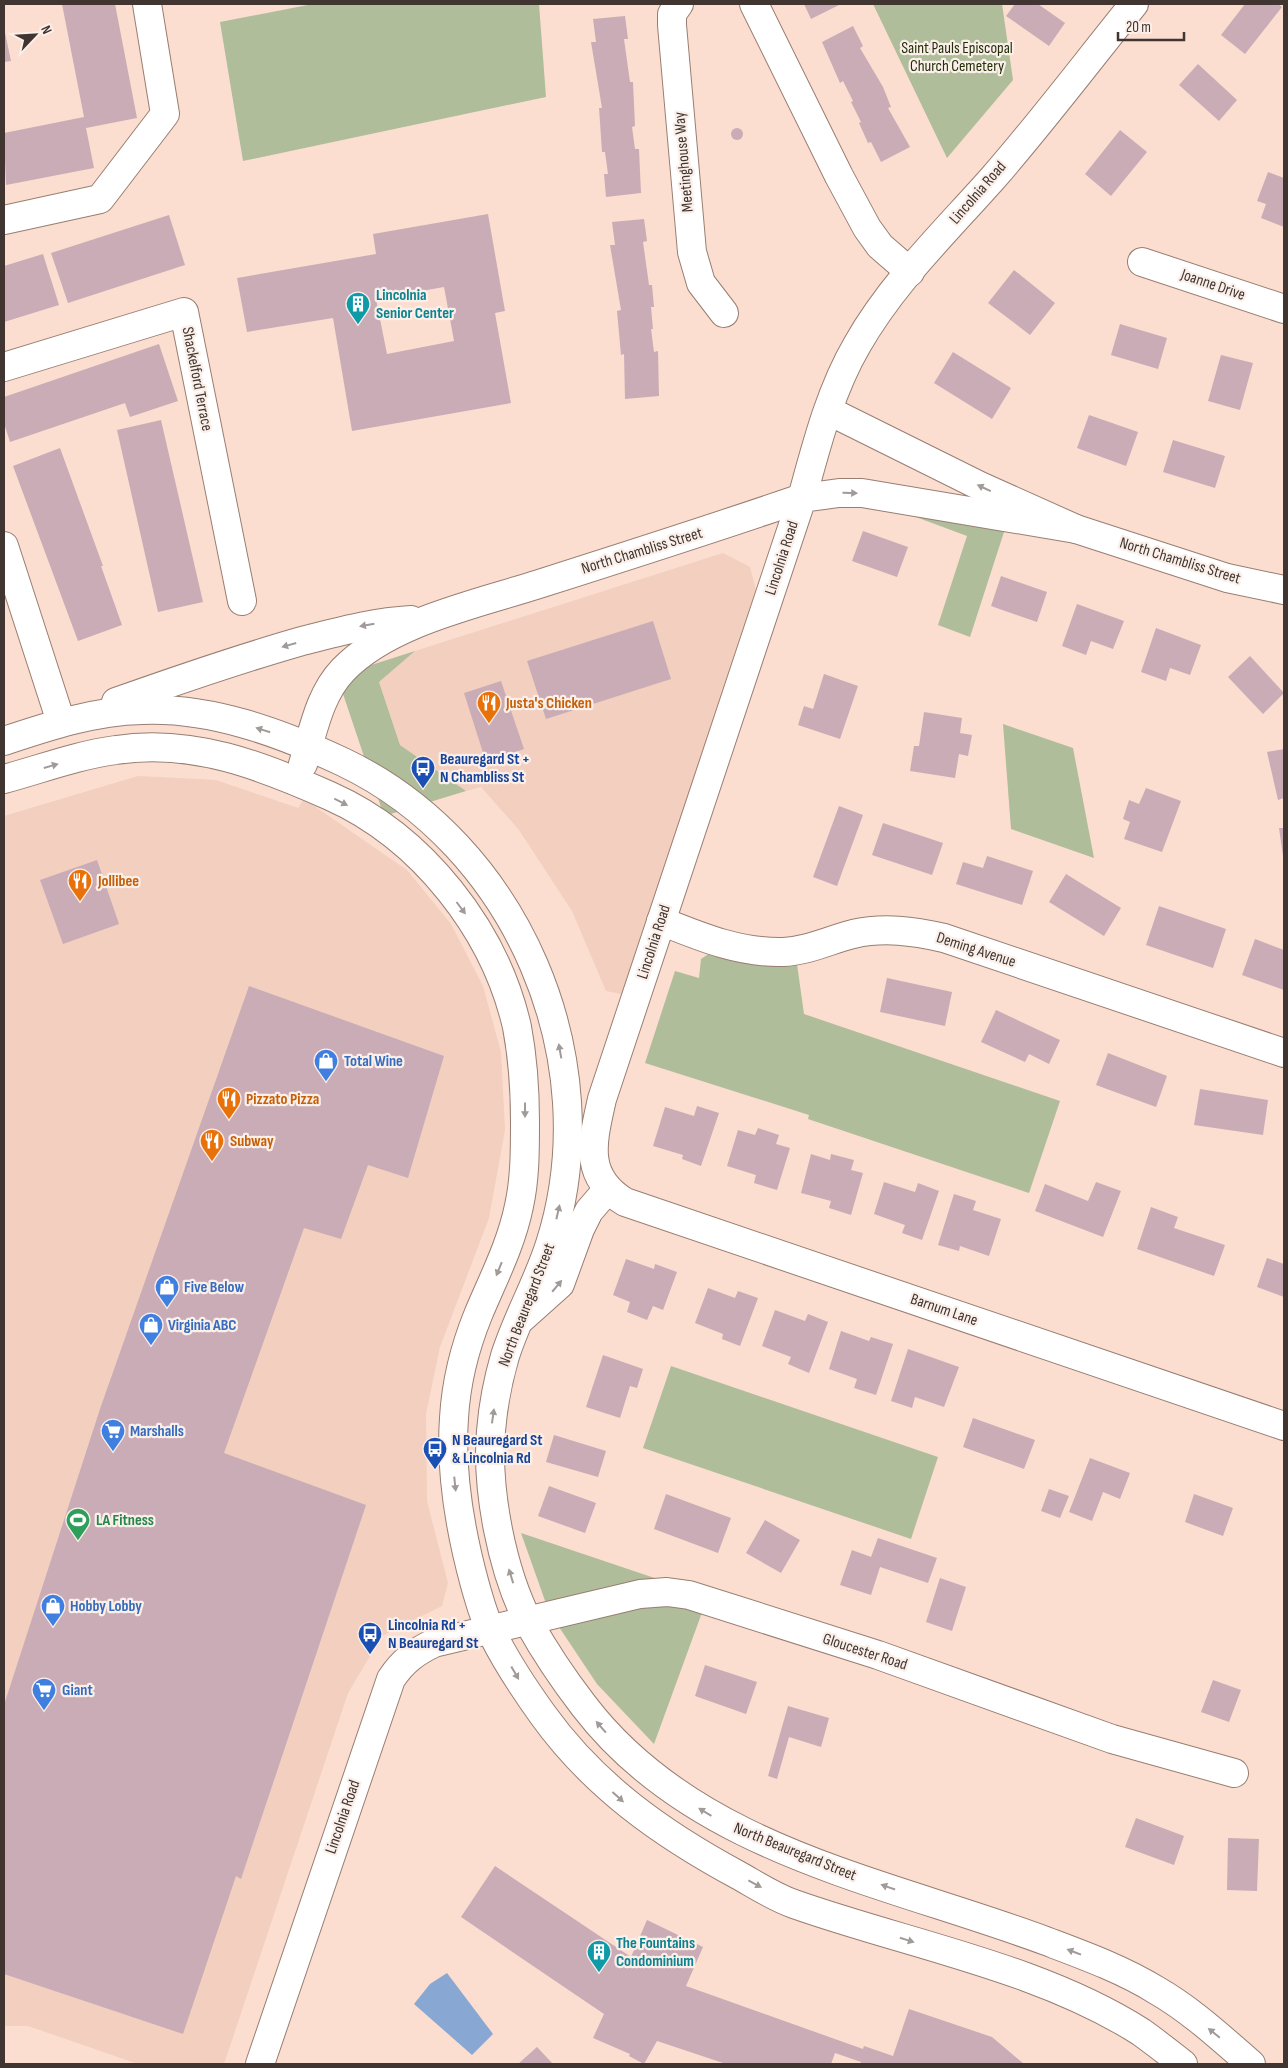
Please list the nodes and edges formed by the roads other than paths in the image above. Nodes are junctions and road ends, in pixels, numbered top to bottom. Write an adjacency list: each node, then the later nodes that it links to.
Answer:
1 (147, 4): 5 (main road)
2 (679, 4): 9 (main road, Meetinghouse Way)
3 (754, 4): 7 (main road)
4 (1134, 4): 7 (main road, Lincolnia Road)
5 (4, 220)
6 (1142, 262): 8 (main road, Joanne Drive)
7 (910, 272): 11 (main road, Lincolnia Road)
8 (1284, 309)
9 (724, 313)
10 (4, 367): 16 (main road, Shackelford Terrace)
11 (829, 411): 12 (main road, Lincolnia Road); 13 (main road, North Chambliss Street, one-way to 11)
12 (802, 498): 13 (main road, North Chambliss Street, one-way to 13); 17 (main road, North Chambliss Street); 23 (main road, Lincolnia Road)
13 (1076, 529): 15 (main road, North Chambliss Street)
14 (4, 546): 18 (main road)
15 (1284, 590)
16 (242, 601)
17 (432, 619): 18 (main road, one-way to 18); 20 (main road, North Chambliss Street)
18 (61, 722): 19 (main road, North Beauregard Street); 20 (main road, North Beauregard Street, one-way to 18)
19 (4, 741)
20 (309, 746): 22 (main road, North Chambliss Street); 26 (main road, North Beauregard Street, one-way to 20)
21 (4, 779): 22 (main road, one-way to 22)
22 (297, 782): 29 (main road, one-way to 29)
23 (661, 921): 24 (main road, Deming Avenue); 25 (main road, Lincolnia Road)
24 (1284, 1053)
25 (608, 1189): 26 (main road, one-way to 25); 27 (main road, Barnum Lane)
26 (521, 1319): 28 (main road, North Beauregard Street, one-way to 26)
27 (1284, 1426)
28 (528, 1621): 29 (main road, Gloucester Road); 30 (main road, Gloucester Road); 35 (main road, North Beauregard Street, one-way to 28)
29 (490, 1631): 31 (main road, one-way to 31); 32 (main road, Lincolnia Road)
30 (1234, 1773)
31 (1142, 2033): 33 (main road); 34 (main road)
32 (260, 2064)
33 (1164, 2064)
34 (1183, 2064)
35 (1251, 2064)

